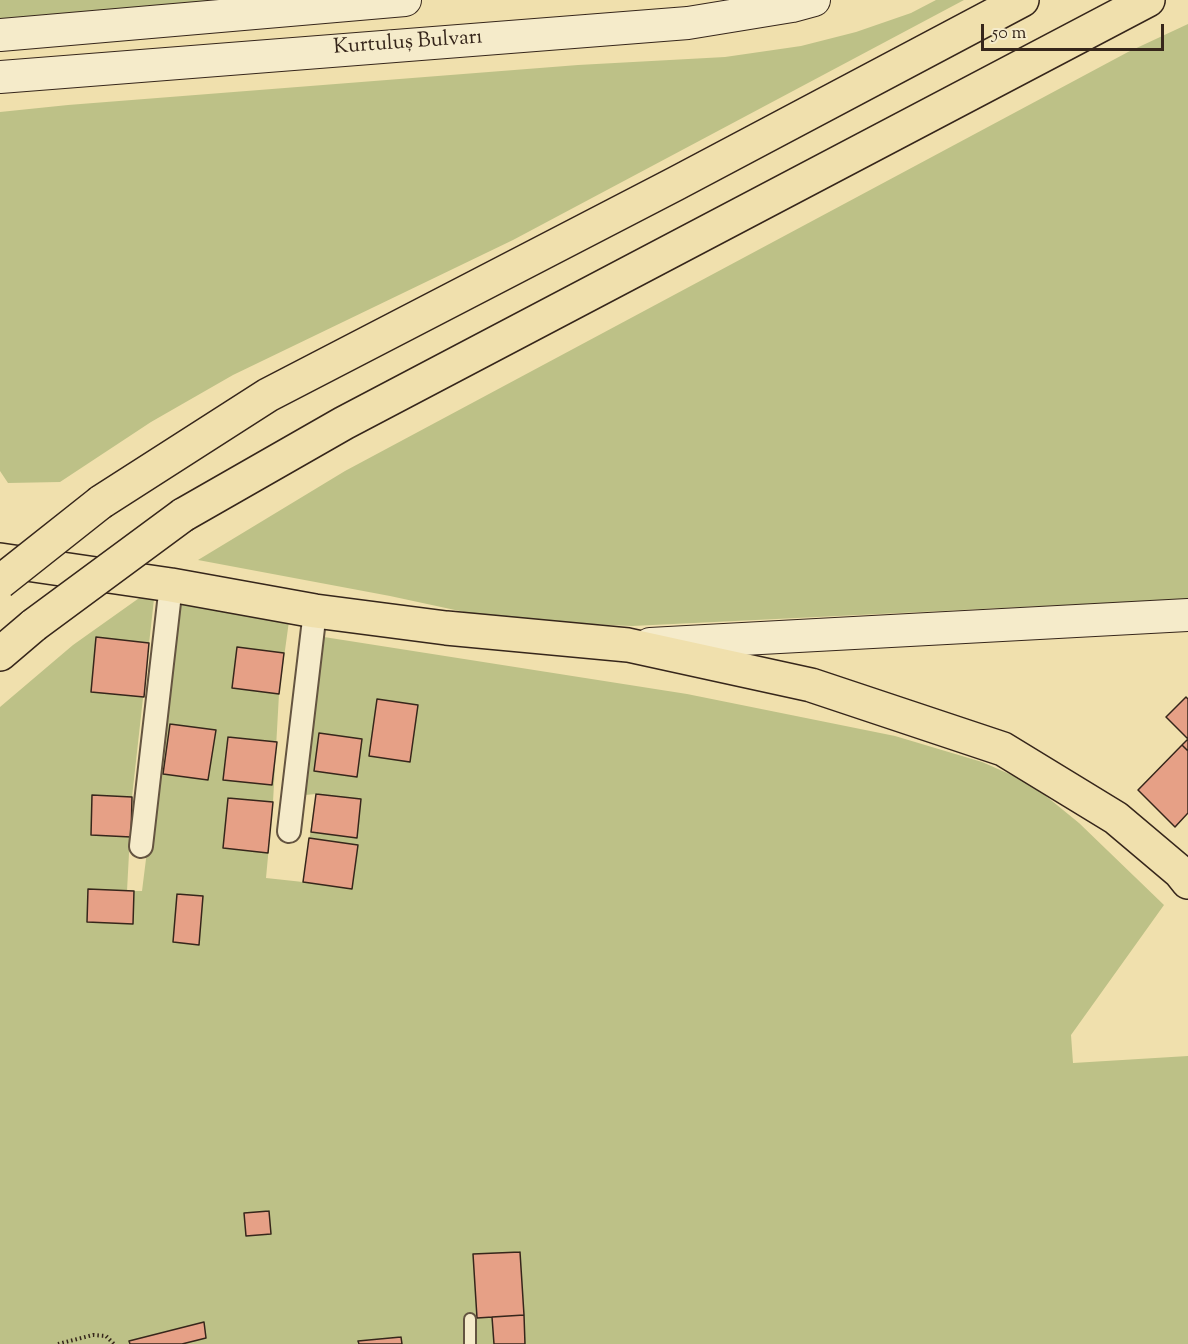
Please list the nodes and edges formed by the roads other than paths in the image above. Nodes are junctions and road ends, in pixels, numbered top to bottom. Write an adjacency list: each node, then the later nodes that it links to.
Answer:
1 (405, 0): 5 (main road, Kurtuluş Bulvarı)
2 (814, 0): 6 (main road, Kurtuluş Bulvarı)
3 (1022, 0): 8 (main road, bridge)
4 (1148, 0): 13 (main road, bridge)
5 (0, 35)
6 (0, 76)
7 (0, 560): 9 (main road)
8 (0, 582)
9 (171, 585): 10 (main road); 15 (street)
10 (315, 611): 12 (main road); 14 (street)
11 (1188, 615): 12 (main road)
12 (628, 645): 16 (main road)
13 (0, 654)
14 (289, 831)
15 (141, 846)
16 (1185, 872)
17 (470, 1319): 18 (lane)
18 (470, 1344)

